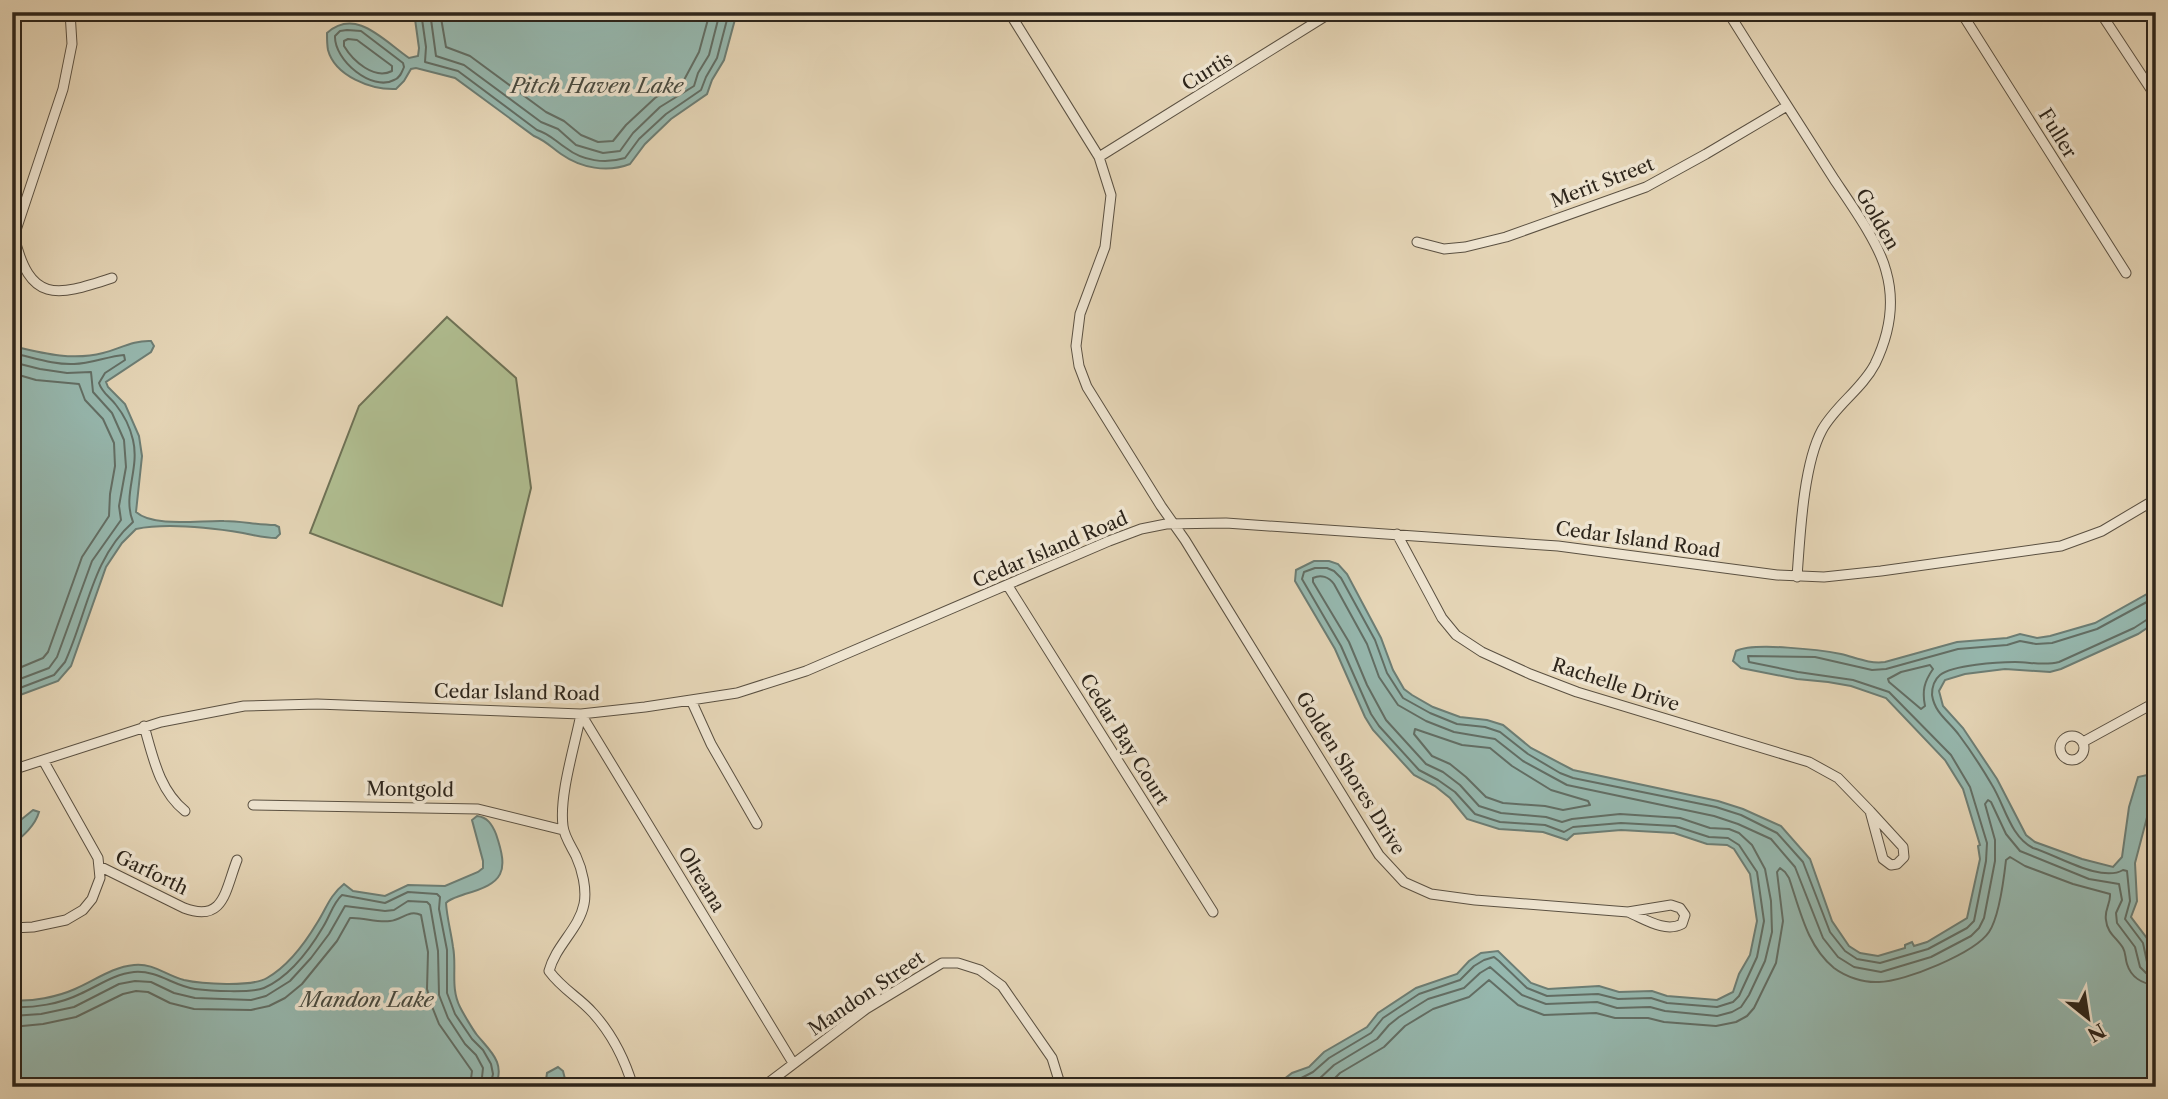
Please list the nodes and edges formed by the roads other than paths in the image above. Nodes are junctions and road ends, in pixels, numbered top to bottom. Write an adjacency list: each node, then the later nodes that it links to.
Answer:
1 (70, 12): 12 (street)
2 (1009, 12): 9 (street, Golden Shores Drive)
3 (1332, 12): 9 (street, Curtis)
4 (1728, 12): 8 (street, Golden)
5 (1961, 12): 11 (street, Fuller)
6 (2100, 12): 7 (street)
7 (2156, 97)
8 (1787, 106): 10 (street, Merit Street); 16 (street, Golden)
9 (1099, 157): 14 (street, Golden Shores Drive)
10 (1417, 242)
11 (2126, 273)
12 (112, 278)
13 (2156, 499): 16 (street, Cedar Island Road)
14 (1173, 523): 15 (street, Cedar Island Road); 17 (street, Cedar Island Road); 33 (street, Golden Shores Drive)
15 (1396, 534): 16 (street, Cedar Island Road); 27 (street, Rachelle Drive)
16 (1797, 577)
17 (1008, 586): 18 (street, Cedar Island Road); 32 (street, Cedar Bay Court)
18 (691, 700): 20 (street, Cedar Island Road); 28 (street)
19 (2156, 702): 22 (street)
20 (581, 714): 21 (street, Cedar Island Road); 29 (street); 35 (street, Olreana)
21 (144, 726): 23 (street, Cedar Island Road); 26 (street)
22 (2083, 742)
23 (43, 760): 24 (street, Cedar Island Road); 31 (street)
24 (12, 770)
25 (253, 805): 29 (street, Montgold)
26 (186, 811)
27 (1870, 811): 27 (street, Rachelle Drive)
28 (757, 824)
29 (563, 830): 36 (street)
30 (237, 860): 31 (street, Garforth)
31 (99, 866): 34 (street, Garforth)
32 (1213, 912)
33 (1628, 912): 33 (street, Golden Shores Drive)
34 (12, 928)
35 (793, 1063): 37 (street, Mandon Street); 38 (street, Mandon Street)
36 (633, 1087)
37 (763, 1087)
38 (1061, 1087)

